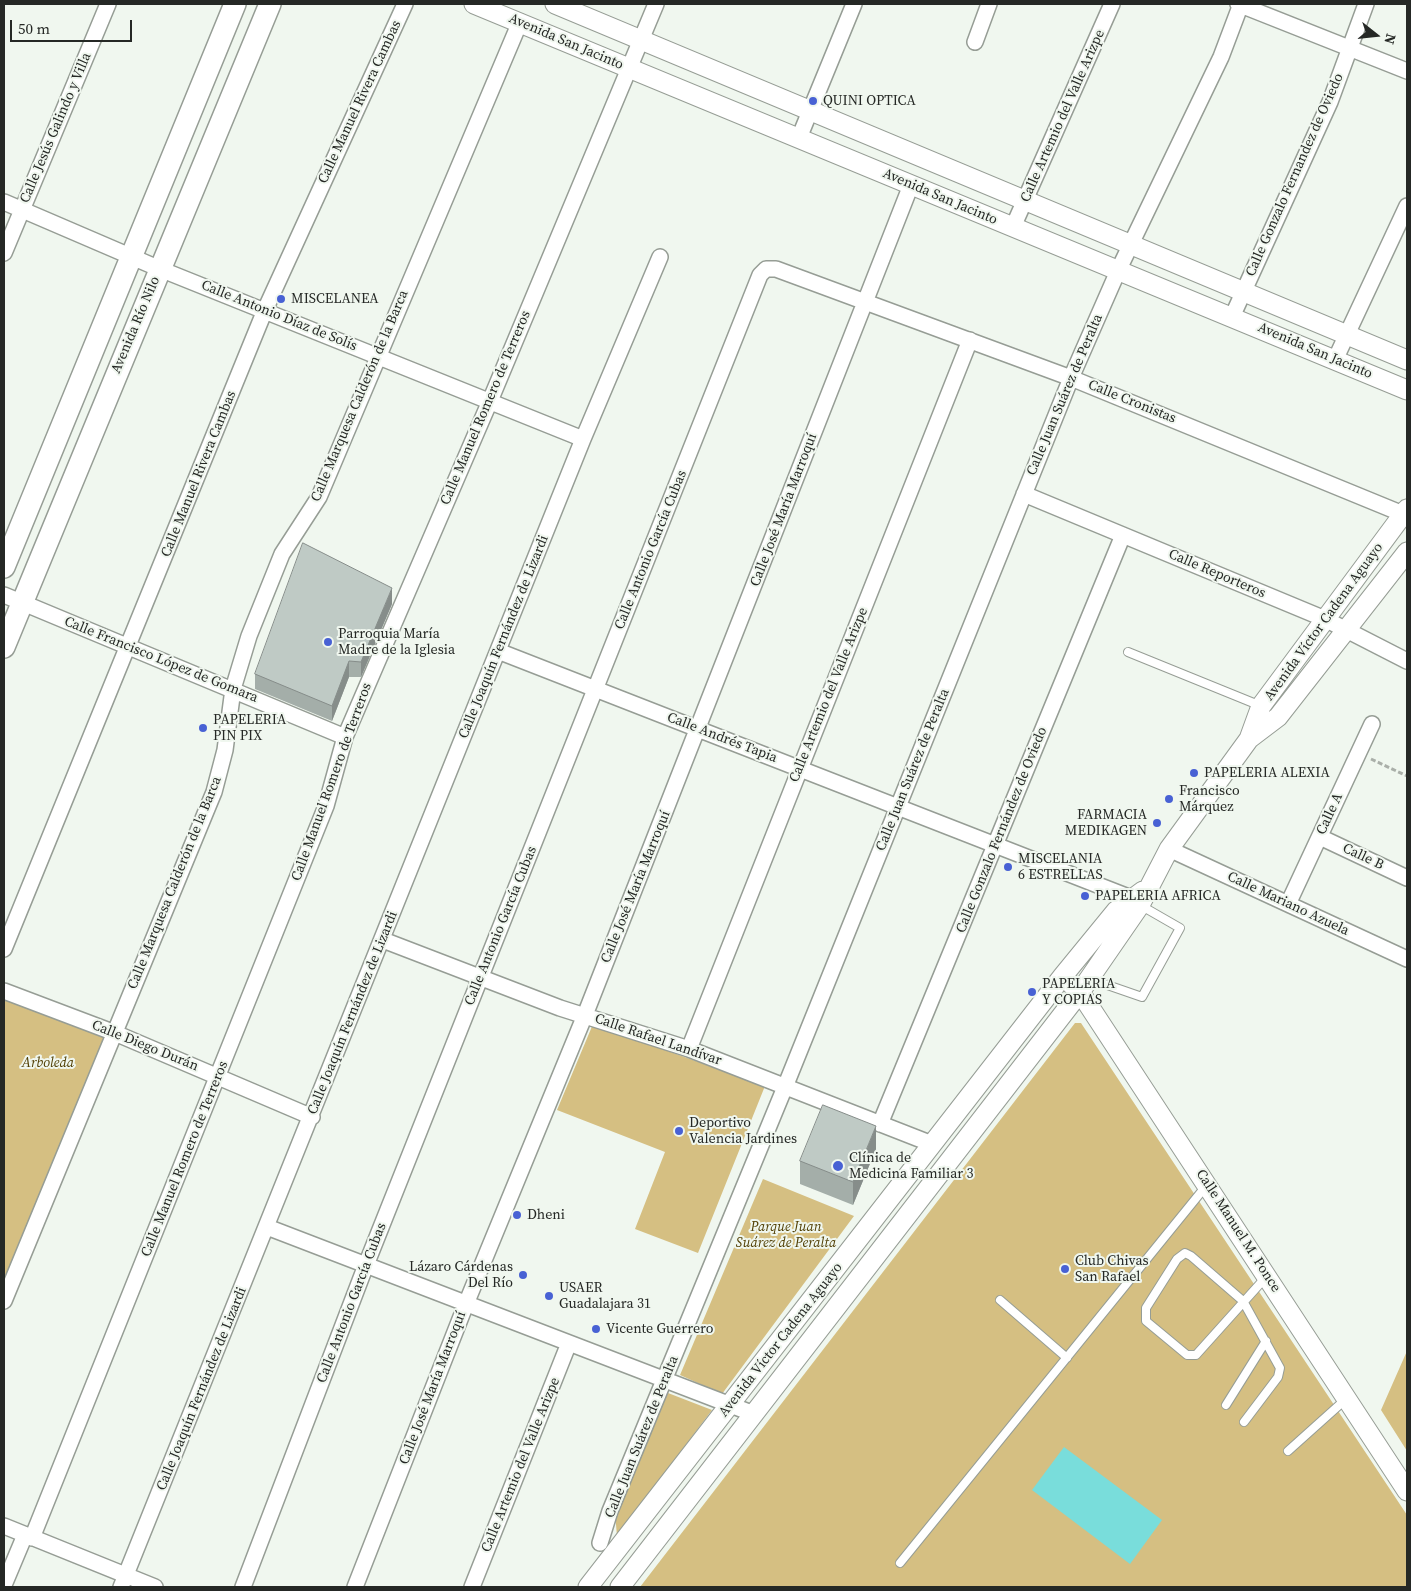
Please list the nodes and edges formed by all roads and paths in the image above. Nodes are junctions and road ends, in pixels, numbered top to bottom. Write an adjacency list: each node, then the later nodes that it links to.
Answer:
1 (108, 4): 25 (street, Calle Jesús Galindo y Villa)
2 (236, 4): 29 (main road)
3 (270, 4): 31 (main road, Avenida Río Nilo)
4 (405, 4): 36 (street, Calle Manuel Rivera Cambas)
5 (474, 4): 13 (street, Avenida San Jacinto)
6 (555, 4): 14 (street, Avenida San Jacinto)
7 (656, 4): 14 (street, Calle Manuel Romero de Terreros)
8 (854, 4): 19 (street)
9 (989, 4): 15 (street)
10 (1112, 4): 22 (street, Calle Artemio del Valle Arizpe)
11 (1240, 4): 16 (street); 27 (street, Calle Juan Suárez de Peralta)
12 (1366, 4): 16 (street, Calle Gonzalo Fernandez de Oviedo)
13 (520, 22): 17 (street, Avenida San Jacinto); 40 (street, Calle Marquesa Calderón de la Barca)
14 (641, 40): 17 (street, Calle Manuel Romero de Terreros); 19 (street, Avenida San Jacinto)
15 (975, 42)
16 (1350, 48): 18 (street); 34 (street, Calle Gonzalo Fernandez de Oviedo)
17 (628, 68): 20 (street, Avenida San Jacinto); 45 (street, Calle Manuel Romero de Terreros)
18 (1407, 71)
19 (809, 110): 20 (street); 22 (street, Avenida San Jacinto)
20 (799, 138): 21 (street, Avenida San Jacinto)
21 (911, 185): 26 (street, Avenida San Jacinto); 35 (street, Calle José María Marroquí)
22 (1025, 201): 26 (street, Calle Artemio del Valle Arizpe); 27 (street, Avenida San Jacinto)
23 (4, 202): 25 (street, Calle Antonio Díaz de Solís)
24 (1407, 206): 38 (street)
25 (22, 210): 28 (street, Calle Jesús Galindo y Villa); 29 (street, Calle Antonio Díaz de Solís)
26 (1013, 227): 33 (street, Avenida San Jacinto)
27 (1131, 244): 33 (street, Calle Juan Suárez de Peralta); 34 (street, Avenida San Jacinto)
28 (4, 253)
29 (131, 256): 31 (street, Calle Antonio Díaz de Solís); 51 (main road)
30 (660, 257): 46 (street, Calle Joaquín Fernández de Lizardi)
31 (160, 269): 36 (street, Calle Antonio Díaz de Solís); 52 (main road, Avenida Río Nilo)
32 (766, 269): 35 (street, Calle Cronistas); 61 (street, Calle Antonio García Cubas)
33 (1118, 271): 37 (street, Avenida San Jacinto); 43 (street, Calle Juan Suárez de Peralta)
34 (1244, 291): 37 (street, Calle Gonzalo Fernandez de Oviedo); 38 (street, Avenida San Jacinto)
35 (866, 302): 39 (street, Calle Cronistas); 64 (street, Calle José María Marroquí)
36 (265, 310): 40 (street, Calle Antonio Díaz de Solís); 56 (street, Calle Manuel Rivera Cambas)
37 (1232, 317): 41 (street, Avenida San Jacinto)
38 (1348, 334): 41 (street); 42 (street, Avenida San Jacinto)
39 (970, 340): 43 (street, Calle Cronistas); 68 (street, Calle Artemio del Valle Arizpe)
40 (377, 356): 45 (street, Calle Antonio Díaz de Solís); 60 (street, Calle Marquesa Calderón de la Barca)
41 (1335, 360): 44 (street, Avenida San Jacinto)
42 (1407, 360)
43 (1071, 378): 47 (street, Calle Juan Suárez de Peralta); 48 (street, Calle Cronistas)
44 (1407, 390)
45 (490, 401): 46 (street, Calle Antonio Díaz de Solís); 65 (street, Calle Manuel Romero de Terreros)
46 (583, 439): 57 (street, Calle Joaquín Fernández de Lizardi)
47 (1024, 494): 49 (street, Calle Reporteros); 70 (street, Calle Juan Suárez de Peralta)
48 (1406, 514): 53 (street, Avenida Víctor Cadena Aguayo)
49 (1123, 535): 53 (street, Calle Reporteros); 72 (street, Calle Gonzalo Fernández de Oviedo)
50 (1407, 552): 54 (street, Avenida Víctor Cadena Aguayo)
51 (4, 567)
52 (12, 599): 55 (main road, Avenida Río Nilo); 56 (street, Calle Francisco López de Gomara)
53 (1325, 619): 54 (street, Calle Reporteros); 62 (street, Avenida Víctor Cadena Aguayo)
54 (1346, 632): 59 (street, Calle Reporteros); 66 (street, Avenida Víctor Cadena Aguayo)
55 (4, 646)
56 (128, 648): 60 (street, Calle Francisco López de Gomara); 78 (street, Calle Manuel Rivera Cambas)
57 (498, 650): 61 (street, Calle Andrés Tapia); 77 (street, Calle Joaquín Fernández de Lizardi)
58 (1128, 652): 62 (lane)
59 (1407, 661)
60 (233, 689): 65 (street, Calle Francisco López de Gomara); 85 (street, Calle Marquesa Calderón de la Barca)
61 (597, 689): 64 (street, Calle Andrés Tapia); 81 (street, Calle Antonio García Cubas)
62 (1262, 706): 66 (street, Avenida Víctor Cadena Aguayo)
63 (1372, 724): 67 (street, Calle A)
64 (698, 729): 68 (street, Calle Andrés Tapia); 84 (street, Calle José María Marroquí)
65 (346, 737): 87 (street, Calle Manuel Romero de Terreros)
66 (1249, 739): 73 (street, Avenida Víctor Cadena Aguayo)
67 (1359, 753): 69 (path); 71 (street, Calle A)
68 (800, 768): 70 (street, Calle Andrés Tapia); 86 (street, Calle Artemio del Valle Arizpe)
69 (1407, 776)
70 (898, 807): 72 (street, Calle Andrés Tapia); 88 (street, Calle Juan Suárez de Peralta)
71 (1320, 837): 74 (street, Calle B); 76 (street, Calle A)
72 (996, 846): 75 (street, Calle Andrés Tapia); 90 (street, Calle Gonzalo Fernández de Oviedo)
73 (1169, 849): 75 (street, Avenida Víctor Cadena Aguayo); 76 (street, Calle Mariano Azuela)
74 (1407, 878)
75 (1139, 897): 80 (street, Avenida Víctor Cadena Aguayo); 82 (street, Avenida Víctor Cadena Aguayo); 82 (lane)
76 (1288, 904): 79 (street, Calle Mariano Azuela)
77 (383, 940): 81 (street, Calle Rafael Landívar); 89 (street, Calle Joaquín Fernández de Lizardi)
78 (4, 949)
79 (1407, 958)
80 (1062, 977): 82 (street, Calle Manuel M. Ponce); 91 (street, Avenida Víctor Cadena Aguayo)
81 (480, 979): 84 (street, Calle Rafael Landívar); 94 (street, Calle Antonio García Cubas)
82 (1084, 985): 92 (street, Calle Manuel M. Ponce); 107 (street, Avenida Víctor Cadena Aguayo)
83 (4, 991): 85 (street, Calle Diego Durán)
84 (585, 1015): 86 (street, Calle Rafael Landívar); 99 (street, Calle José María Marroquí)
85 (115, 1033): 87 (street, Calle Diego Durán); 97 (street, Calle Marquesa Calderón de la Barca)
86 (689, 1049): 88 (street, Calle Rafael Landívar)
87 (218, 1076): 89 (street, Calle Diego Durán); 112 (street, Calle Manuel Romero de Terreros)
88 (785, 1087): 90 (street, Calle Rafael Landívar); 103 (street, Calle Juan Suárez de Peralta)
89 (312, 1117): 93 (street, Calle Joaquín Fernández de Lizardi)
90 (880, 1124): 91 (street, Calle Rafael Landívar)
91 (932, 1144): 105 (street, Avenida Víctor Cadena Aguayo)
92 (1208, 1185): 95 (street, Calle Manuel M. Ponce); 102 (lane)
93 (267, 1227): 94 (street); 115 (street, Calle Joaquín Fernández de Lizardi)
94 (366, 1265): 99 (street); 119 (street, Calle Antonio García Cubas)
95 (1268, 1276): 98 (lane); 104 (street, Calle Manuel M. Ponce)
96 (1000, 1300): 102 (lane)
97 (4, 1301)
98 (1243, 1301): 98 (lane); 100 (lane)
99 (466, 1304): 101 (street); 120 (street, Calle José María Marroquí)
100 (1266, 1341): 106 (lane); 108 (lane)
101 (569, 1343): 103 (street); 121 (street, Calle Artemio del Valle Arizpe)
102 (1067, 1358): 114 (lane)
103 (665, 1380): 105 (street); 113 (street, Calle Juan Suárez de Peralta)
104 (1347, 1398): 109 (lane); 110 (street, Calle Manuel M. Ponce)
105 (730, 1405): 107 (street); 122 (street, Avenida Víctor Cadena Aguayo)
106 (1226, 1405)
107 (754, 1414): 117 (street, Avenida Víctor Cadena Aguayo)
108 (1244, 1422)
109 (1288, 1451)
110 (1407, 1491)
111 (4, 1526): 112 (street)
112 (29, 1536): 115 (street); 116 (street, Calle Manuel Romero de Terreros)
113 (600, 1542)
114 (900, 1563)
115 (124, 1581): 118 (street)
116 (4, 1585)
117 (624, 1586)
118 (155, 1587)
119 (243, 1587)
120 (355, 1587)
121 (472, 1587)
122 (588, 1587)

